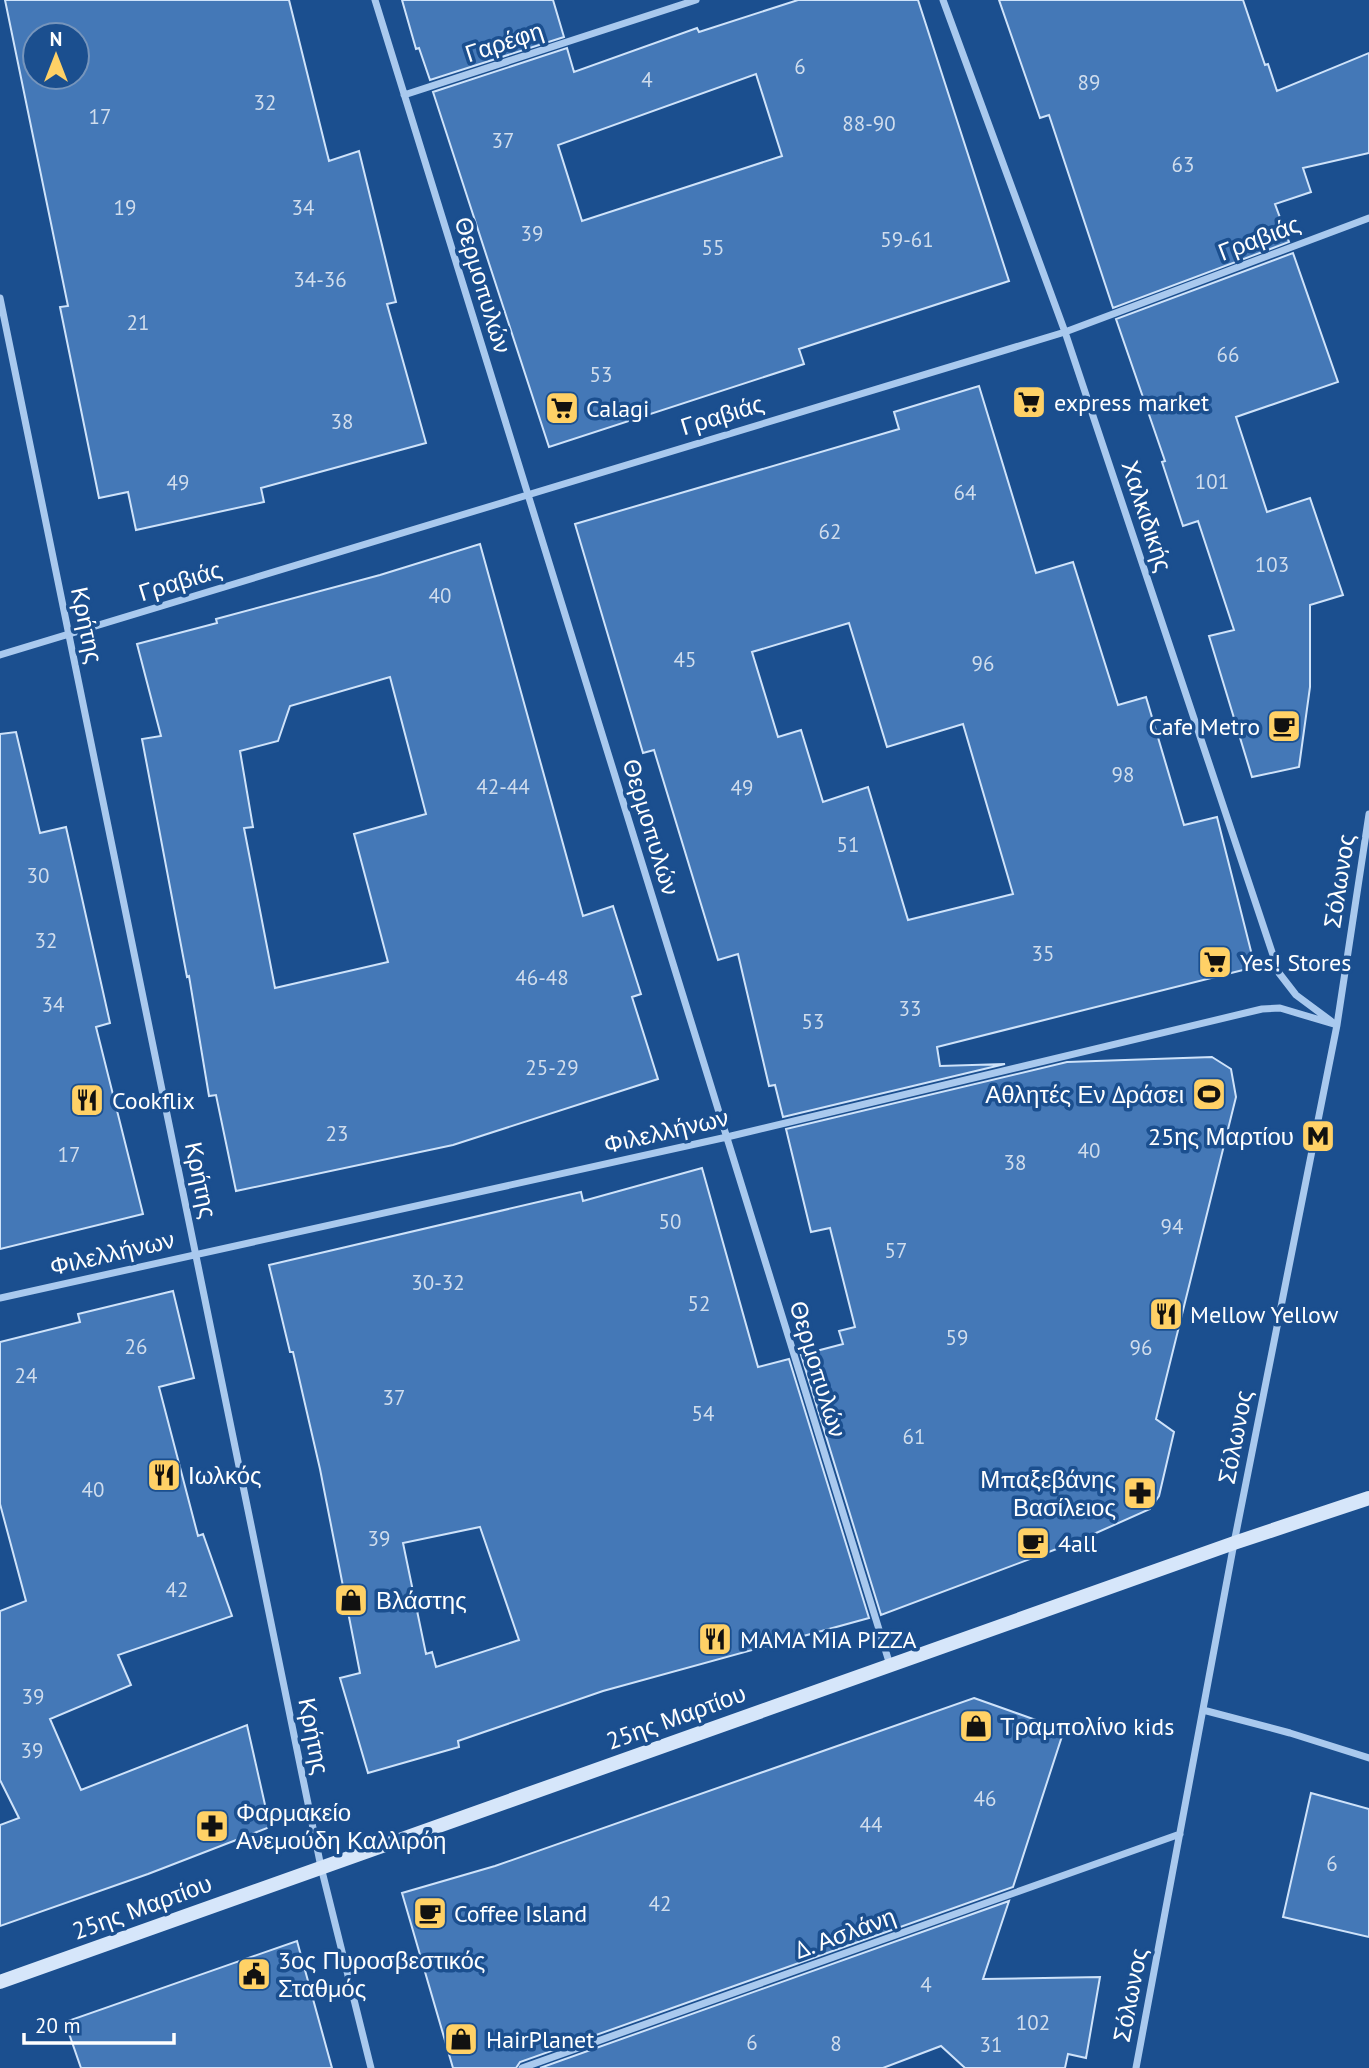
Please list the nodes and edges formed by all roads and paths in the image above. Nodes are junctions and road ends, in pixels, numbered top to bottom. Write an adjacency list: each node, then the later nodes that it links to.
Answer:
1 (375, 0): 4 (street, Θερμοπυλών)
2 (695, 0): 4 (street, Γαρέφη)
3 (943, 0): 7 (street, Χαλκιδικής)
4 (404, 94): 8 (street, Θερμοπυλών)
5 (1369, 218): 7 (street, Γραβιάς)
6 (0, 298): 9 (street, Κρήτης)
7 (1065, 332): 8 (street, Γραβιάς); 12 (street, Χαλκιδικής)
8 (528, 494): 9 (street, Γραβιάς); 13 (street, Θερμοπυλών)
9 (69, 635): 10 (street, Γραβιάς); 14 (street, Κρήτης)
10 (0, 655)
11 (1369, 814): 12 (street, Σόλωνος)
12 (1337, 1025): 13 (street, Φιλελλήνων); 17 (street, Σόλωνος)
13 (727, 1137): 14 (street, Φιλελλήνων); 18 (street, Θερμοπυλών)
14 (197, 1254): 15 (street, Φιλελλήνων); 22 (street, Κρήτης)
15 (0, 1298)
16 (1369, 1498): 17 (main road, 25ης Μαρτίου)
17 (1234, 1543): 18 (main road, 25ης Μαρτίου); 19 (street, Σόλωνος)
18 (890, 1665): 22 (main road, 25ης Μαρτίου)
19 (1203, 1710): 20 (street); 21 (street, Σόλωνος)
20 (1369, 1758)
21 (1180, 1834): 25 (street, Δ. Ασλάνη); 26 (street, Σόλωνος)
22 (321, 1867): 23 (main road, 25ης Μαρτίου); 24 (street, Κρήτης)
23 (0, 1982)
24 (371, 2068)
25 (522, 2068)
26 (1136, 2068)

